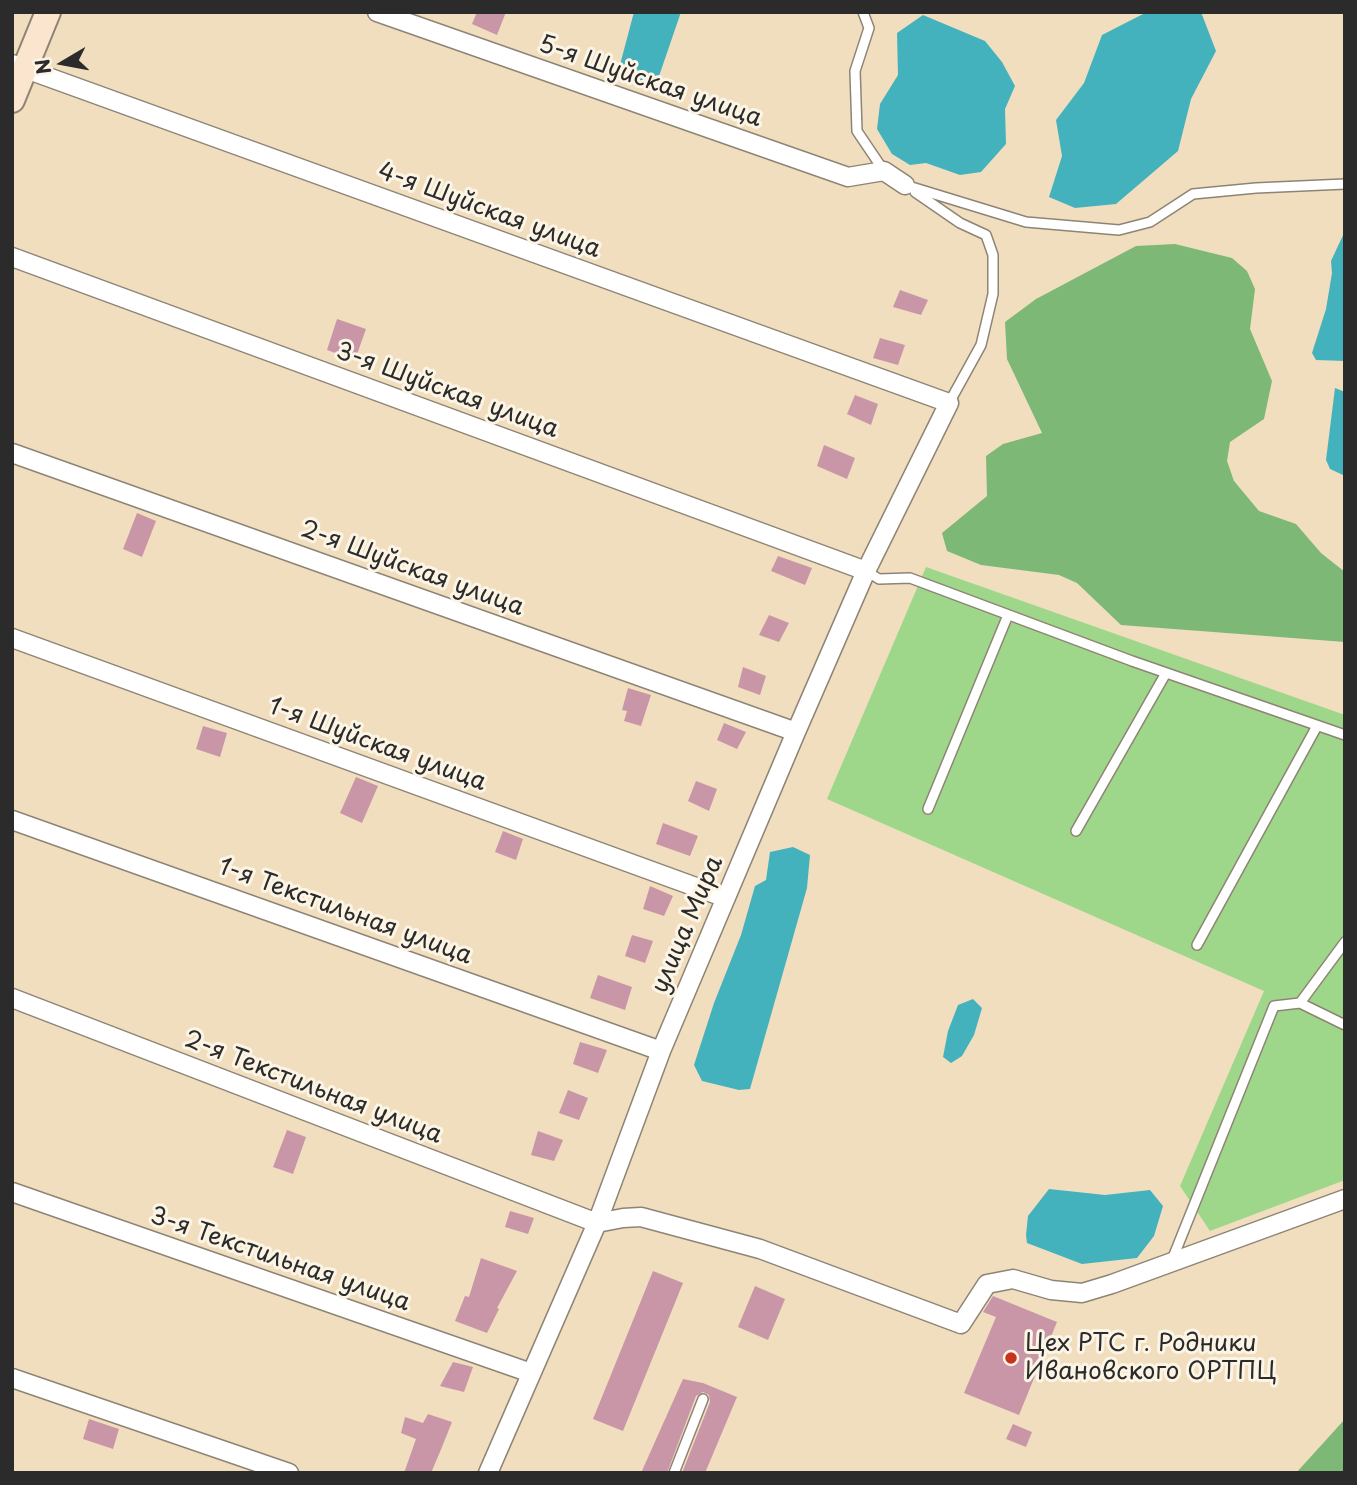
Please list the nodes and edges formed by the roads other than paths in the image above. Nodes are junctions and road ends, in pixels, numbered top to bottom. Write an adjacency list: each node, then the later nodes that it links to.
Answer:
1 (48, 12): 4 (street)
2 (377, 12): 6 (street, 5-я Шуйская улица)
3 (863, 12): 6 (lane)
4 (19, 67): 5 (street); 10 (street, 4-я Шуйская улица)
5 (12, 100)
6 (884, 172): 8 (street)
7 (1345, 184): 8 (lane)
8 (905, 185): 10 (lane)
9 (12, 257): 12 (street, 3-я Шуйская улица)
10 (949, 403): 12 (street, улица Мира)
11 (12, 453): 17 (street, 2-я Шуйская улица)
12 (866, 571): 13 (lane); 17 (street, улица Мира)
13 (1008, 615): 15 (lane); 19 (lane)
14 (12, 638): 22 (street, 1-я Шуйская улица)
15 (1166, 673): 16 (lane); 21 (lane)
16 (1317, 726): 18 (lane); 24 (lane)
17 (796, 732): 22 (street, улица Мира)
18 (1345, 735)
19 (928, 809)
20 (12, 820): 28 (street, 1-я Текстильная улица)
21 (1076, 831)
22 (726, 898): 28 (street, улица Мира)
23 (1345, 943): 26 (lane)
24 (1197, 945)
25 (12, 998): 31 (street, 2-я Текстильная улица)
26 (1300, 1003): 27 (lane); 32 (lane)
27 (1345, 1025)
28 (661, 1051): 31 (street, улица Мира)
29 (12, 1192): 33 (street, 3-я Текстильная улица)
30 (1345, 1199): 32 (street)
31 (597, 1223): 32 (street); 33 (street, улица Мира)
32 (1171, 1262)
33 (531, 1373): 37 (street, улица Мира)
34 (12, 1378): 36 (street)
35 (703, 1399): 38 (lane)
36 (289, 1473)
37 (488, 1473)
38 (674, 1473)

